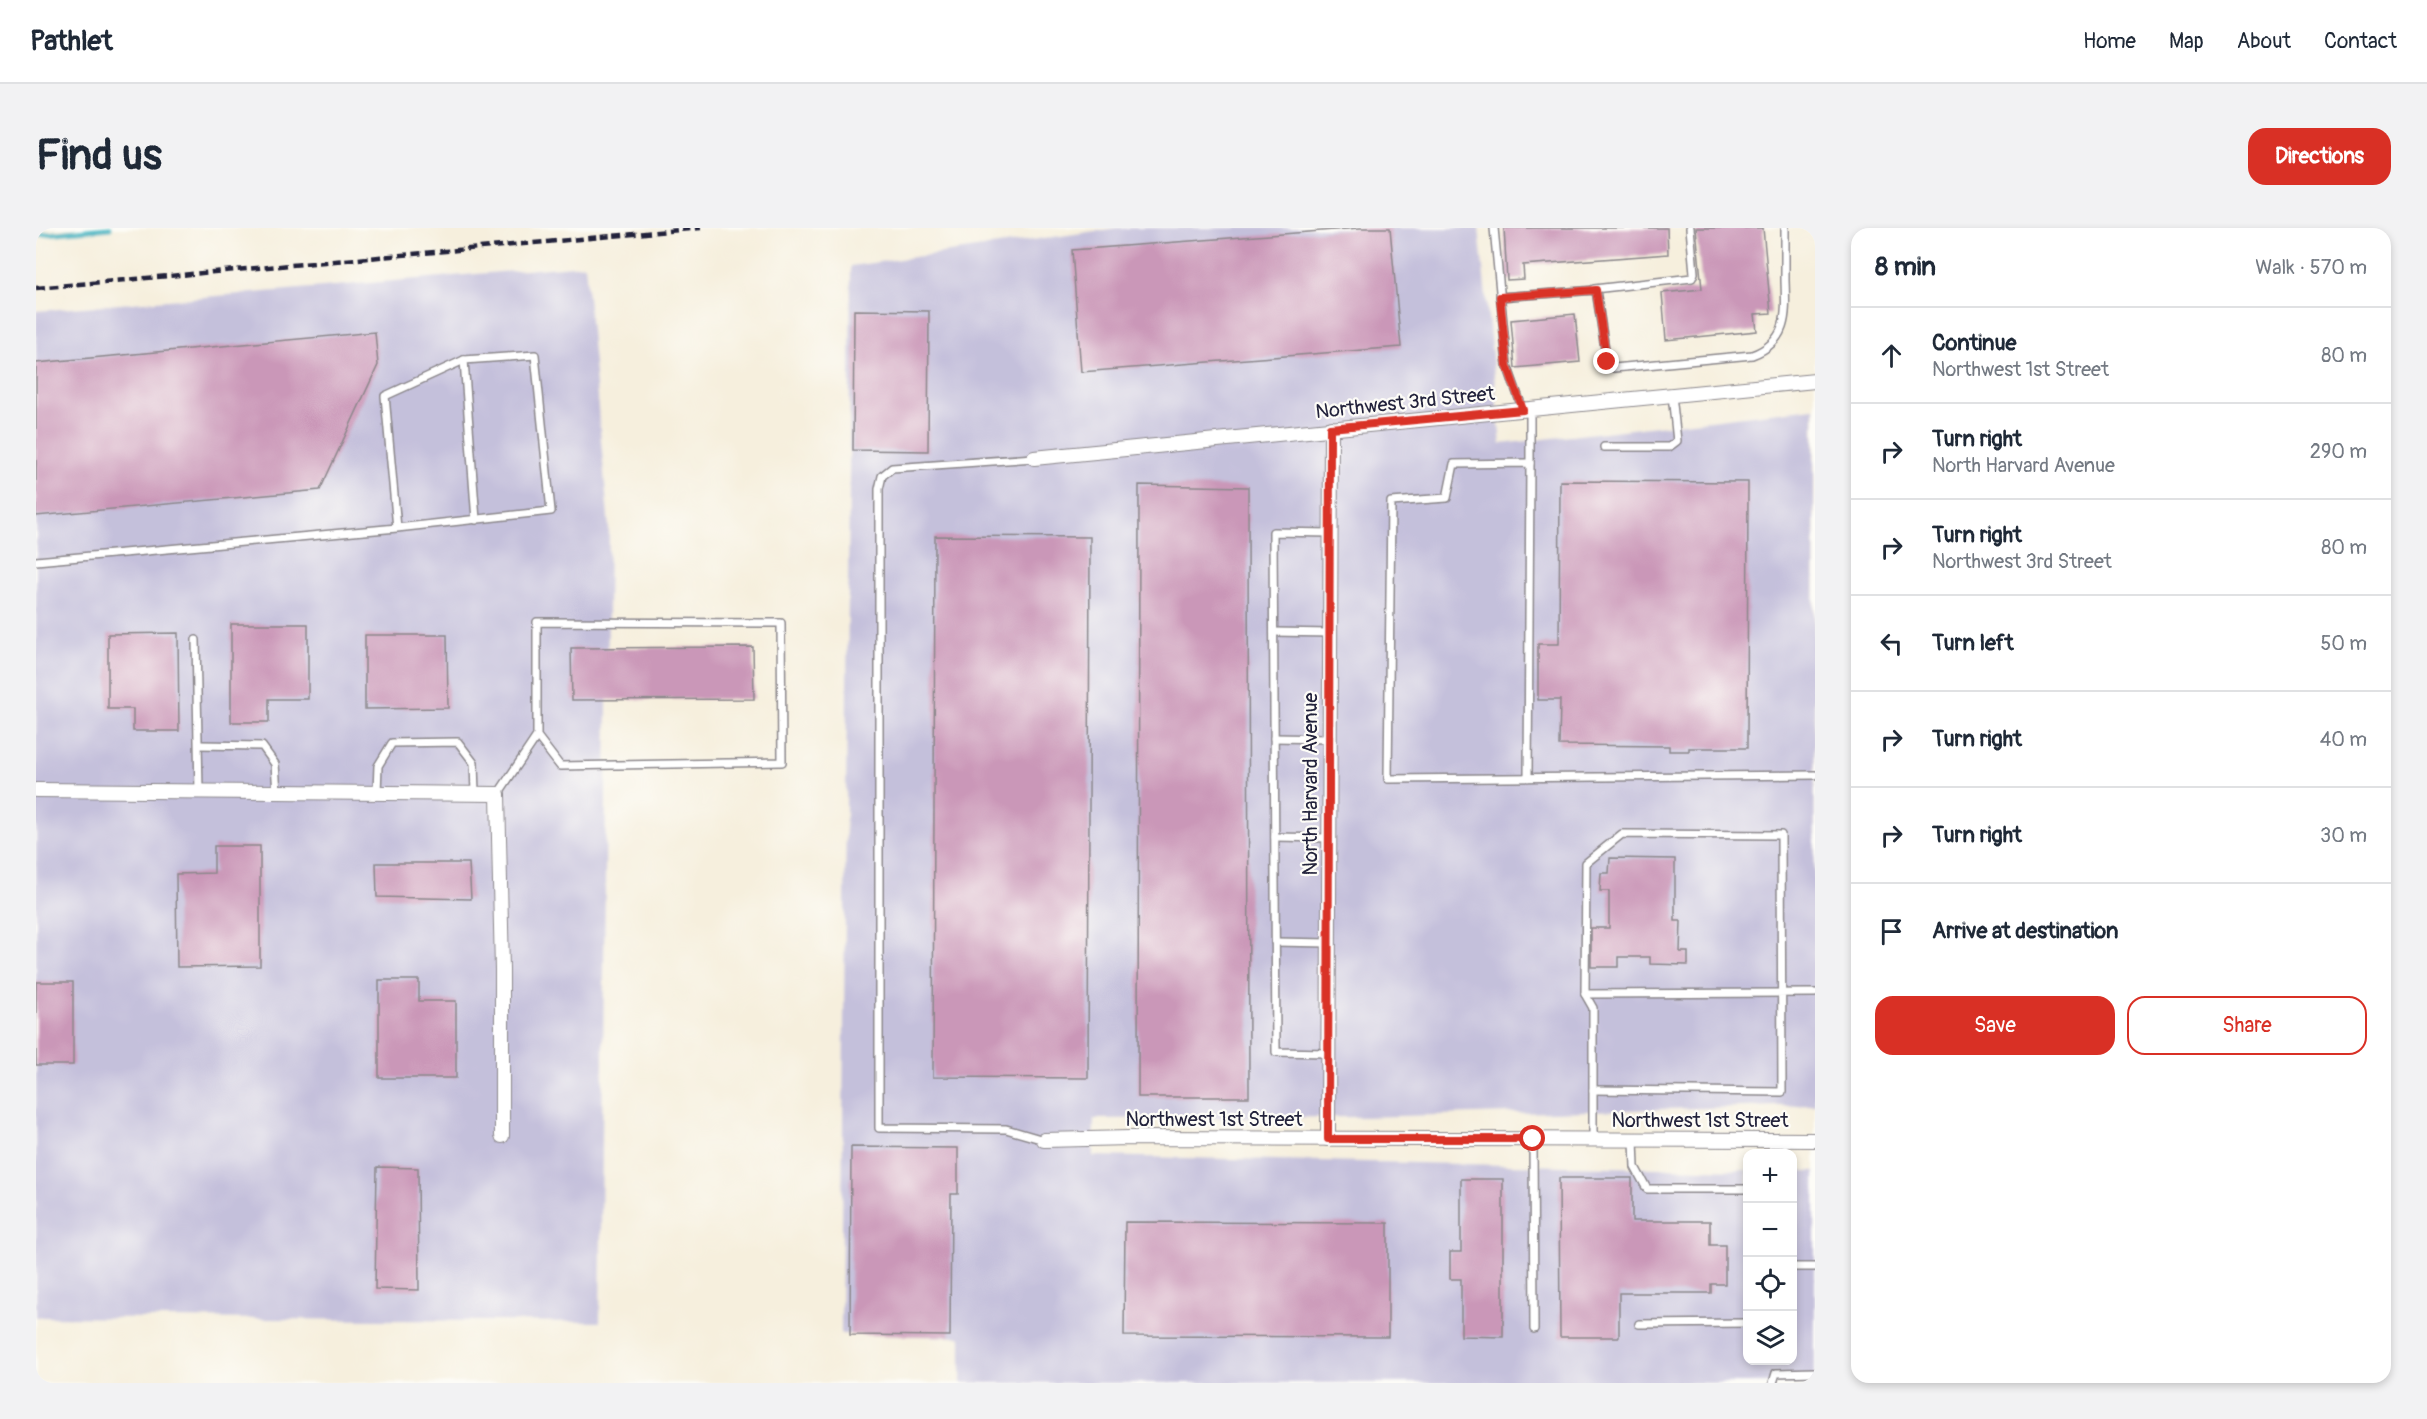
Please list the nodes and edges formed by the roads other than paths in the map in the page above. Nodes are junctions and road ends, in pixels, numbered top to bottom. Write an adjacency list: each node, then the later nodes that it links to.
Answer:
1 (1494, 228): 5 (lane)
2 (1690, 228): 4 (lane)
3 (1785, 228): 4 (lane)
4 (1592, 289): 5 (lane)
5 (1500, 297): 9 (lane)
6 (464, 360): 14 (lane); 14 (lane); 15 (lane)
7 (1815, 381): 8 (street, Northwest 3rd Street)
8 (1672, 395): 9 (street, Northwest 3rd Street); 11 (lane)
9 (1527, 409): 10 (street, Northwest 3rd Street); 13 (lane)
10 (1330, 428): 12 (street, Northwest 3rd Street); 16 (street, North Harvard Avenue)
11 (1604, 447)
12 (1034, 458): 45 (lane)
13 (1530, 463): 26 (lane); 26 (lane)
14 (476, 520): 15 (lane)
15 (397, 528): 17 (lane)
16 (1330, 532): 18 (lane); 19 (street, North Harvard Avenue)
17 (36, 561)
18 (1274, 632): 19 (lane); 22 (lane)
19 (1330, 633): 23 (street, North Harvard Avenue)
20 (196, 640): 24 (lane)
21 (537, 736): 21 (lane); 32 (lane)
22 (1274, 738): 23 (lane); 33 (lane)
23 (1329, 739): 34 (street, North Harvard Avenue)
24 (198, 745): 28 (lane); 29 (lane)
25 (1815, 775): 26 (lane)
26 (1528, 778)
27 (36, 790): 28 (street)
28 (199, 791): 29 (street)
29 (276, 792): 30 (street)
30 (377, 792): 31 (street); 31 (lane)
31 (475, 793): 32 (street)
32 (498, 794): 42 (street)
33 (1275, 837): 34 (lane); 35 (lane)
34 (1329, 838): 36 (street, North Harvard Avenue)
35 (1275, 942): 36 (lane); 40 (lane)
36 (1329, 943): 40 (street, North Harvard Avenue)
37 (1780, 993): 38 (lane); 39 (lane); 39 (lane); 41 (lane)
38 (1815, 993)
39 (1585, 994): 41 (lane)
40 (1328, 1053): 43 (street, North Harvard Avenue)
41 (1593, 1090): 46 (lane)
42 (502, 1136)
43 (1328, 1139): 44 (street, Northwest 1st Street); 45 (street, Northwest 1st Street)
44 (1533, 1139): 46 (street, Northwest 1st Street); 54 (lane)
45 (1044, 1140)
46 (1593, 1140): 47 (street, Northwest 1st Street)
47 (1634, 1140): 48 (street, Northwest 1st Street); 49 (lane)
48 (1815, 1140)
49 (1743, 1189)
50 (1797, 1267): 51 (lane)
51 (1815, 1267)
52 (1743, 1323): 53 (lane)
53 (1639, 1324)
54 (1534, 1329)
55 (1815, 1372): 56 (lane)
56 (1773, 1383)

